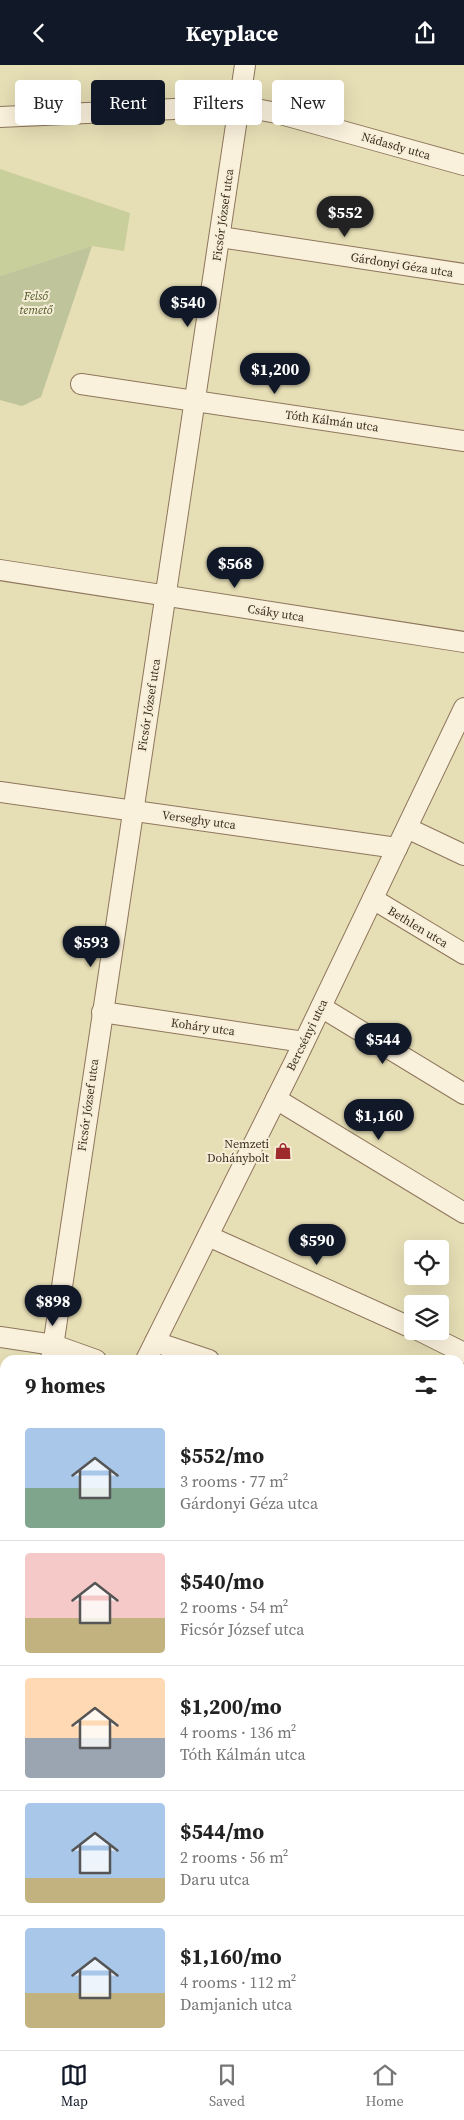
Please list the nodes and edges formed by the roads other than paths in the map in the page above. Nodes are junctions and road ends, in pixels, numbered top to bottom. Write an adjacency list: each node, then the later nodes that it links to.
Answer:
1 (246, 65): 2 (street, Ficsór József utca)
2 (244, 80)
3 (175, 110): 5 (street, Nádasdy utca)
4 (262, 111): 7 (street, Nádasdy utca)
5 (0, 117)
6 (236, 125): 8 (street, Ficsór József utca)
7 (464, 165)
8 (220, 237): 9 (street, Gárdonyi Géza utca); 11 (street, Ficsór József utca)
9 (464, 274)
10 (81, 384): 11 (street, Tóth Kálmán utca)
11 (195, 401): 12 (street, Tóth Kálmán utca); 14 (street, Ficsór József utca)
12 (464, 441)
13 (0, 570): 14 (street, Csáky utca)
14 (167, 597): 15 (street, Csáky utca); 18 (street, Ficsór József utca)
15 (464, 642)
16 (464, 708): 19 (street, Bercsényi utca)
17 (0, 791): 18 (street, Verseghy utca)
18 (132, 810): 20 (street, Verseghy utca); 25 (street, Ficsór József utca)
19 (407, 828): 20 (street, Bercsényi utca); 21 (street)
20 (397, 848): 22 (street, Bercsényi utca)
21 (464, 855)
22 (372, 899): 23 (street, Bethlen utca); 24 (street, Bercsényi utca)
23 (464, 954)
24 (321, 1007): 26 (street, Bercsényi utca); 27 (street)
25 (102, 1012): 26 (street, Koháry utca); 35 (street, Ficsór József utca)
26 (304, 1042): 28 (street, Bercsényi utca)
27 (464, 1094)
28 (276, 1099): 29 (street); 30 (street, Bercsényi utca)
29 (464, 1213)
30 (208, 1236): 31 (street); 34 (street, Bercsényi utca)
31 (404, 1324)
32 (0, 1337): 35 (street)
33 (438, 1340): 36 (street)
34 (151, 1351): 38 (street)
35 (53, 1352): 37 (street)
36 (464, 1353)
37 (69, 1355)
38 (176, 1355)

